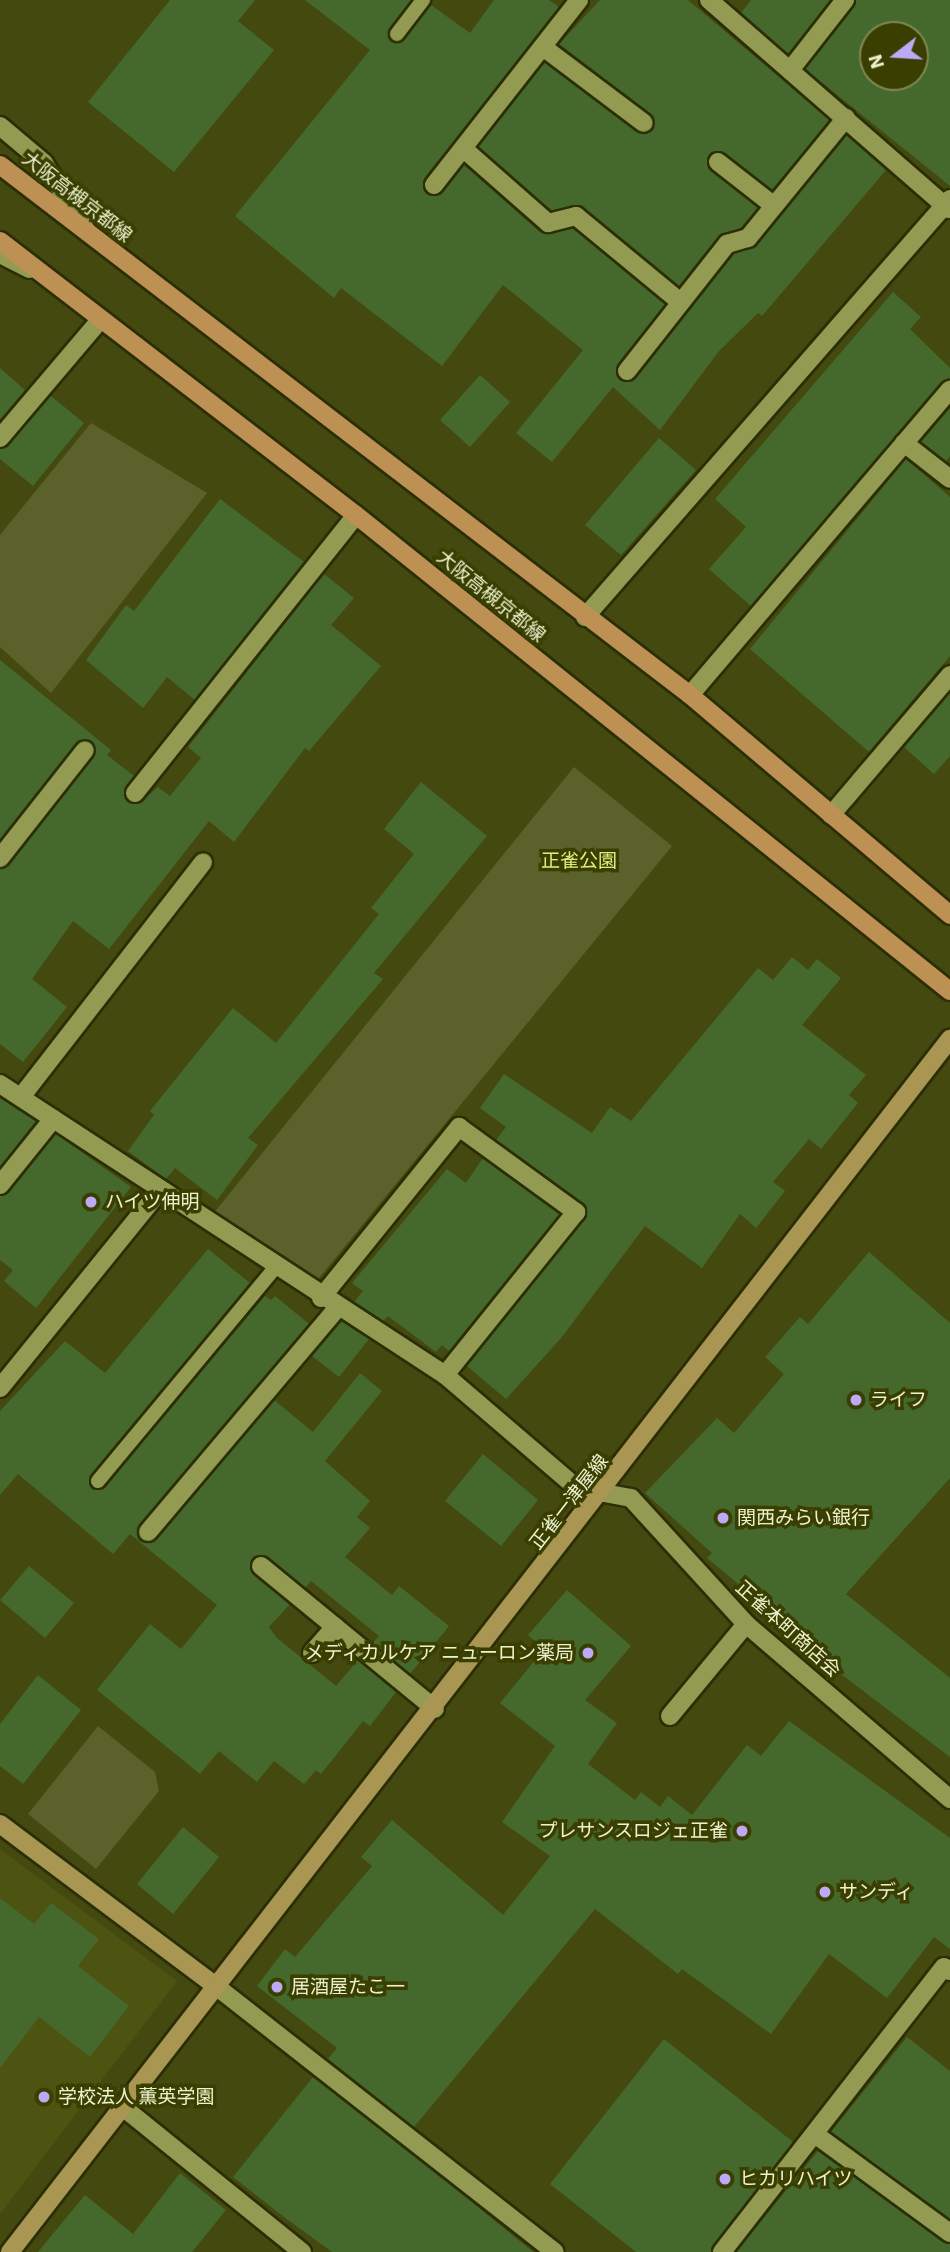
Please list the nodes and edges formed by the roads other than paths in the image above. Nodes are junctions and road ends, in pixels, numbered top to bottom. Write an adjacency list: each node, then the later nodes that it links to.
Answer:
1 (423, 0): 5 (lane)
2 (579, 0): 6 (street)
3 (709, 0): 7 (street)
4 (845, 0): 7 (street)
5 (397, 34)
6 (543, 47): 9 (street); 11 (street)
7 (790, 69): 8 (street)
8 (846, 118): 15 (street); 16 (street)
9 (644, 123)
10 (0, 126): 17 (street)
11 (465, 150): 14 (street); 21 (street)
12 (718, 162): 16 (street)
13 (0, 165): 17 (main road, 大阪高槻京都線)
14 (435, 185)
15 (947, 204): 29 (street)
16 (773, 205): 21 (street)
17 (86, 230): 29 (main road, 大阪高槻京都線)
18 (0, 241): 20 (main road, 大阪高槻京都線)
19 (0, 254): 20 (street)
20 (47, 279): 22 (main road, 大阪高槻京都線)
21 (679, 301): 23 (street)
22 (100, 320): 25 (street); 28 (main road, 大阪高槻京都線)
23 (627, 371)
24 (950, 390): 26 (street)
25 (0, 438)
26 (904, 443): 27 (street); 31 (street)
27 (950, 479)
28 (356, 515): 33 (street); 38 (main road, 大阪高槻京都線)
29 (585, 617): 31 (main road, 大阪高槻京都線)
30 (950, 675): 34 (street)
31 (690, 695): 34 (main road, 大阪高槻京都線)
32 (85, 750): 35 (street)
33 (135, 793)
34 (831, 815): 37 (main road, 大阪高槻京都線)
35 (0, 858)
36 (202, 862): 41 (street)
37 (950, 915)
38 (950, 991)
39 (950, 1039): 51 (main road, 正雀一津屋線)
40 (0, 1084): 41 (street, 正雀本町商店会)
41 (21, 1097): 42 (street, 正雀本町商店会)
42 (53, 1119): 43 (street); 44 (street, 正雀本町商店会)
43 (0, 1185)
44 (159, 1192): 45 (street, 正雀本町商店会); 49 (street)
45 (275, 1268): 46 (street, 正雀本町商店会); 50 (lane)
46 (321, 1298): 47 (street, 正雀本町商店会); 48 (street)
47 (337, 1308): 48 (street, 正雀本町商店会); 52 (street)
48 (445, 1375): 51 (street, 正雀本町商店会)
49 (0, 1388)
50 (98, 1480)
51 (603, 1494): 54 (street, 正雀本町商店会); 57 (main road, 正雀一津屋線)
52 (148, 1532)
53 (261, 1566): 55 (street)
54 (746, 1624): 58 (street); 59 (street, 正雀本町商店会)
55 (335, 1627): 56 (street); 57 (street)
56 (312, 1653)
57 (435, 1709): 62 (main road, 正雀一津屋線)
58 (670, 1716)
59 (950, 1799)
60 (0, 1824): 62 (main road)
61 (950, 1971): 64 (street)
62 (217, 1987): 63 (main road, 正雀一津屋線); 68 (street)
63 (124, 2108): 66 (main road, 正雀一津屋線); 67 (street)
64 (816, 2135): 65 (street); 69 (street)
65 (950, 2233)
66 (18, 2249)
67 (302, 2252)
68 (555, 2252)
69 (722, 2252)

